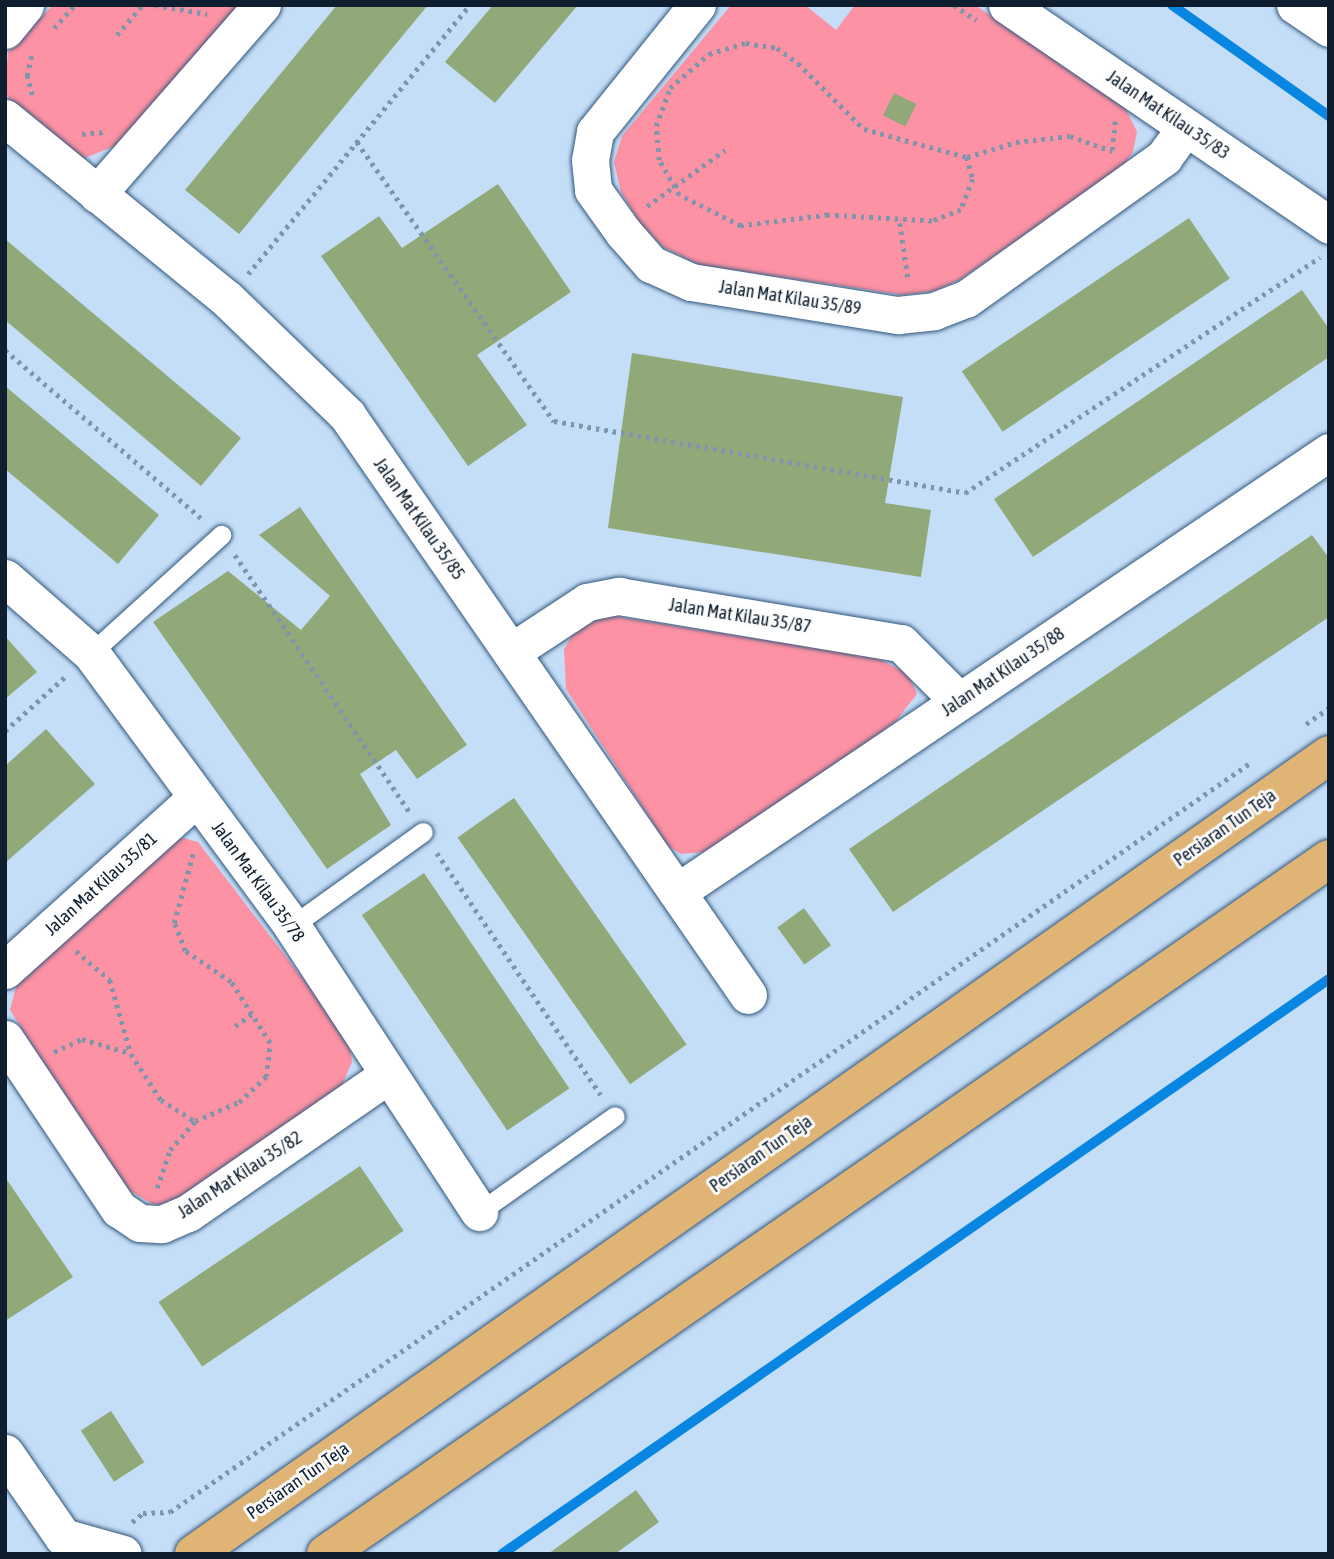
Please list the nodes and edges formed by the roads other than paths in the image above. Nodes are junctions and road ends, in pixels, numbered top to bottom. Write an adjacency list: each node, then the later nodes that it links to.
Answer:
1 (25, 5): 5 (street)
2 (262, 5): 8 (street)
3 (697, 5): 7 (street, Jalan Mat Kilau 35/89)
4 (997, 17): 7 (street, Jalan Mat Kilau 35/83)
5 (5, 30)
6 (5, 118): 8 (street, Jalan Mat Kilau 35/85)
7 (1185, 128): 9 (street, Jalan Mat Kilau 35/83)
8 (97, 194): 13 (street, Jalan Mat Kilau 35/85)
9 (1329, 225)
10 (1329, 452): 15 (street, Jalan Mat Kilau 35/88)
11 (221, 535): 14 (lane)
12 (5, 578): 14 (street, Jalan Mat Kilau 35/78)
13 (511, 652): 15 (street, Jalan Mat Kilau 35/87); 20 (street, Jalan Mat Kilau 35/85)
14 (91, 653): 17 (street, Jalan Mat Kilau 35/78)
15 (960, 701): 20 (street, Jalan Mat Kilau 35/88)
16 (1329, 755): 31 (main road, Persiaran Tun Teja)
17 (196, 798): 21 (street, Jalan Mat Kilau 35/78); 22 (street, Jalan Mat Kilau 35/81)
18 (423, 832): 21 (lane)
19 (1329, 859): 32 (main road)
20 (677, 892): 23 (street, Jalan Mat Kilau 35/85)
21 (292, 926): 25 (street, Jalan Mat Kilau 35/78)
22 (5, 970)
23 (748, 995)
24 (5, 1039): 25 (street, Jalan Mat Kilau 35/82)
25 (385, 1077): 27 (street, Jalan Mat Kilau 35/78)
26 (615, 1116): 27 (lane)
27 (479, 1212)
28 (5, 1453): 29 (street)
29 (62, 1546): 30 (street)
30 (122, 1554)
31 (194, 1554)
32 (326, 1554)

